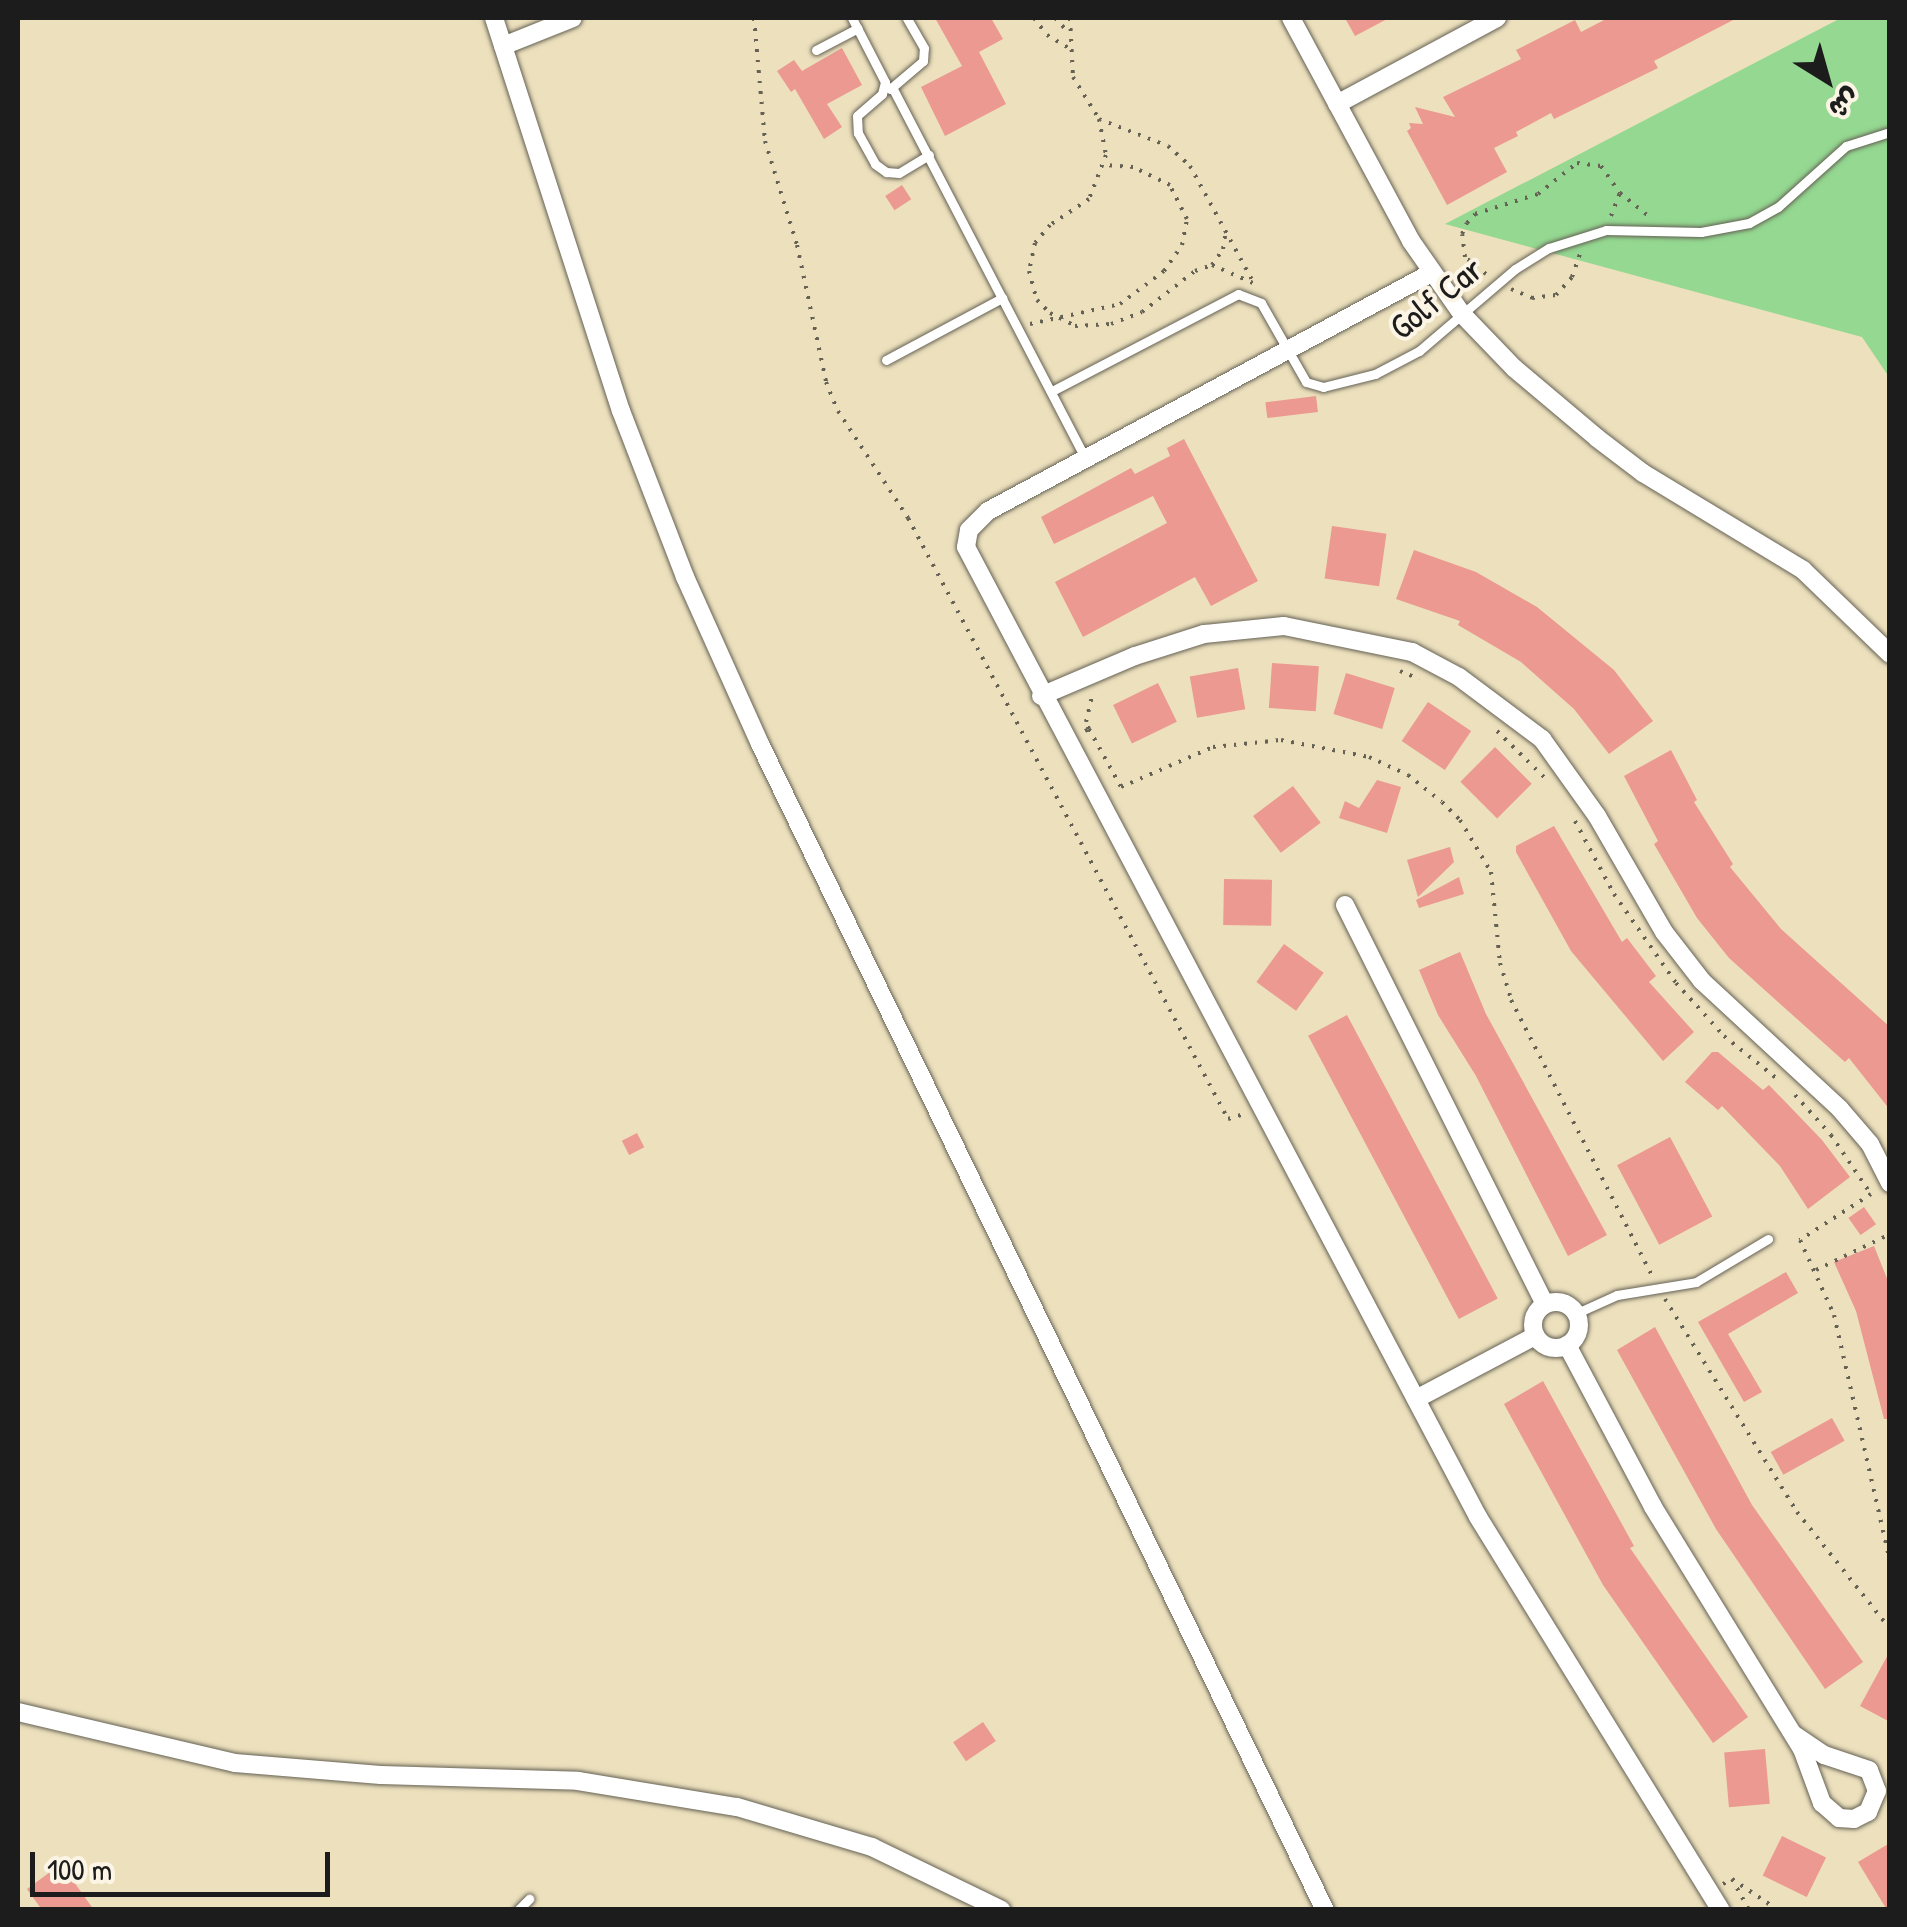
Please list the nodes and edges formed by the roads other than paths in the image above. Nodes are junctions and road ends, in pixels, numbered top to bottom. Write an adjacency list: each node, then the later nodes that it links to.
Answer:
1 (494, 18): 7 (street)
2 (573, 18): 7 (street)
3 (907, 18): 9 (lane)
4 (1291, 18): 11 (street)
5 (1497, 18): 11 (street)
6 (855, 22): 8 (lane); 10 (lane)
7 (504, 46): 36 (street)
8 (816, 50)
9 (892, 87): 10 (lane); 13 (lane)
10 (882, 94): 13 (lane)
11 (1337, 104): 14 (street)
12 (1890, 132): 16 (lane, Golf Car)
13 (929, 156): 15 (lane)
14 (1430, 273): 16 (street); 17 (street)
15 (1002, 298): 18 (lane); 19 (lane)
16 (1462, 314): 17 (lane, Golf Car); 21 (street)
17 (1288, 352): 19 (lane, Golf Car); 20 (street)
18 (886, 360)
19 (1052, 391): 20 (lane)
20 (1085, 458): 22 (street)
21 (1890, 654)
22 (1041, 696): 24 (street); 30 (street)
23 (1345, 905): 26 (street)
24 (1890, 1183)
25 (1768, 1239): 27 (lane)
26 (1545, 1304): 27 (street); 28 (street)
27 (1577, 1313): 29 (street)
28 (1535, 1336): 29 (street); 30 (street)
29 (1567, 1345): 32 (street)
30 (1416, 1399): 37 (street)
31 (18, 1712): 35 (street)
32 (1793, 1734): 32 (street)
33 (529, 1899): 34 (lane)
34 (518, 1910)
35 (1002, 1910)
36 (1325, 1910)
37 (1721, 1910)

